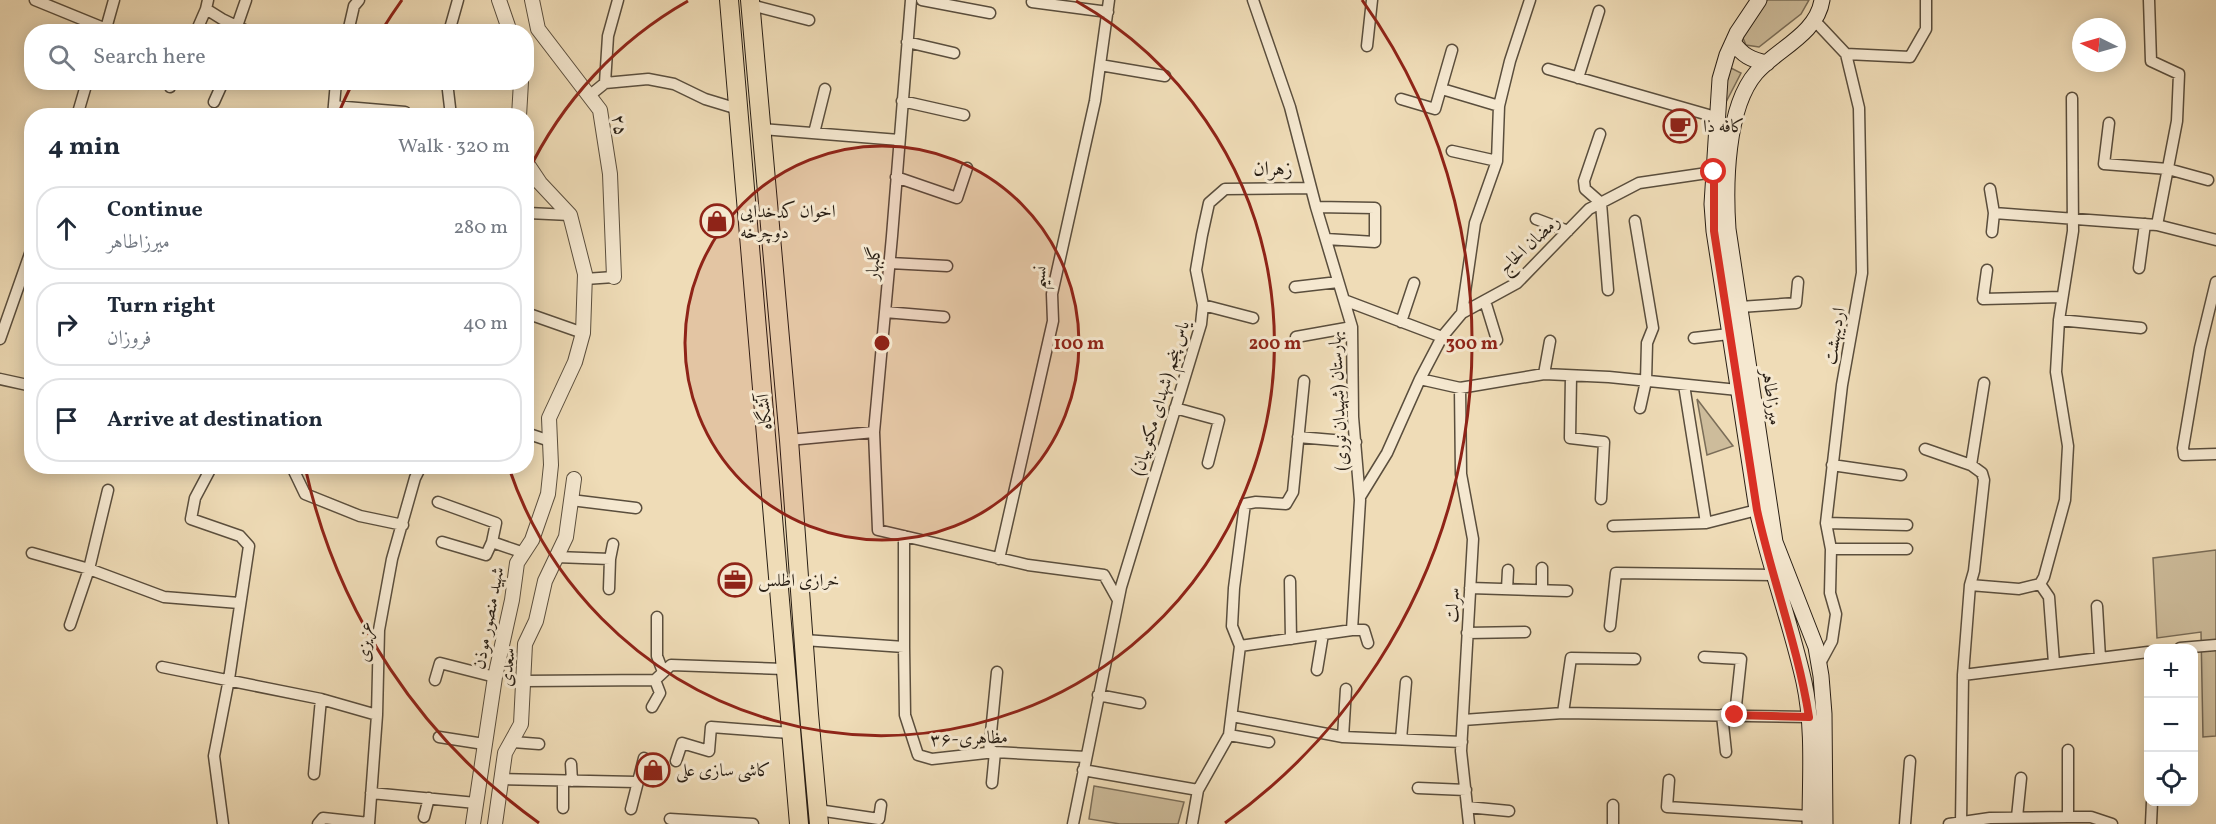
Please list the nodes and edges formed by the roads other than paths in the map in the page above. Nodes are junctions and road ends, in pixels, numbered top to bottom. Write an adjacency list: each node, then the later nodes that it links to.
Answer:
1 (35, 0): 28 (street)
2 (114, 0): 29 (street)
3 (246, 0): 32 (street)
4 (359, 0): 33 (street)
5 (458, 0): 34 (street)
6 (500, 0): 35 (street)
7 (532, 0): 55 (street, ۲۵)
8 (618, 0): 47 (street)
9 (729, 0): 65 (main road, آتشگاه)
10 (911, 0): 36 (street, گلبهار)
11 (922, 0): 25 (street)
12 (1109, 0): 24 (street, نسیم)
13 (1253, 0): 81 (street, بهارستان (شهیدان نوری))
14 (1372, 0): 38 (street)
15 (1530, 0): 60 (street)
16 (1759, 0): 37 (main road, میرزاطاهر)
17 (1822, 0): 27 (main road)
18 (1926, 0): 41 (street)
19 (2149, 0): 76 (street)
20 (1032, 2): 24 (street)
21 (750, 3): 26 (street); 69 (main road, آتشگاه)
22 (207, 4): 30 (street); 31 (street)
23 (1599, 11): 46 (street)
24 (1108, 12): 43 (street, نسیم)
25 (990, 13)
26 (809, 20)
27 (1815, 21): 41 (street); 42 (main road, میرزاطاهر)
28 (92, 24)
29 (108, 24)
30 (199, 24)
31 (236, 24)
32 (245, 24)
33 (350, 24)
34 (451, 24)
35 (508, 24)
36 (907, 42): 40 (street); 58 (street, گلبهار)
37 (1733, 42): 42 (main road); 67 (main road, میرزاطاهر)
38 (1367, 46)
39 (1452, 50): 49 (street)
40 (954, 53)
41 (1846, 54): 153 (street, اردیبهشت)
42 (1767, 63): 113 (main road, میرزاطاهر)
43 (1100, 65): 45 (street); 183 (street, نسیم)
44 (1548, 69): 46 (street)
45 (1165, 76)
46 (1578, 78): 67 (street)
47 (605, 83): 55 (street); 65 (street)
48 (825, 89): 70 (street)
49 (1442, 89): 57 (street); 60 (street)
50 (85, 90): 61 (street)
51 (219, 90): 59 (street)
52 (335, 90): 62 (street)
53 (448, 90): 63 (street)
54 (521, 90): 64 (street)
55 (589, 96): 101 (street, ۲۵)
56 (2072, 98): 88 (street)
57 (1401, 99)
58 (902, 101): 66 (street); 72 (street, گلبهار)
59 (214, 102)
60 (1499, 106): 74 (street)
61 (79, 108)
62 (333, 108)
63 (450, 108)
64 (520, 108)
65 (738, 109): 199 (main road, آتشگاه)
66 (964, 115)
67 (1719, 118): 77 (main road, میرزاطاهر)
68 (2109, 123): 76 (street)
69 (761, 129): 70 (street); 147 (main road, آتشگاه)
70 (814, 133): 72 (street)
71 (1600, 134): 83 (street)
72 (899, 141): 79 (street, گلبهار)
73 (1452, 151): 74 (street)
74 (1497, 161): 115 (street)
75 (967, 168): 79 (street)
76 (2168, 169): 80 (street); 91 (street)
77 (1714, 172): 83 (street, رمضان الحاج); 124 (main road, میرزاطاهر)
78 (534, 174): 87 (street, شهید منصور موذن)
79 (896, 177): 96 (street, گلبهار)
80 (2208, 180)
81 (1311, 188): 84 (street, بهارستان (شهیدان نوری)); 112 (street, یاس پنجم (شهدای مکتوبیان))
82 (1990, 189): 86 (street)
83 (1601, 202): 92 (street, رمضان الحاج); 108 (street)
84 (1316, 207): 94 (street, بهارستان (شهیدان نوری)); 94 (street)
85 (534, 213): 87 (street)
86 (1994, 213): 88 (street); 93 (street)
87 (570, 215): 102 (street, شهید منصور موذن)
88 (2073, 218): 91 (street); 109 (street)
89 (1536, 219): 92 (street)
90 (1635, 221): 136 (street)
91 (2151, 225): 95 (street); 98 (street)
92 (1568, 231): 111 (street, رمضان الحاج)
93 (1992, 231)
94 (1326, 239): 103 (street, بهارستان (شهیدان نوری))
95 (2216, 240)
96 (890, 263): 97 (street); 114 (street, گلبهار)
97 (947, 266)
98 (2139, 268)
99 (1987, 270): 109 (street)
100 (24, 271): 128 (street)
101 (614, 277): 102 (street)
102 (585, 279): 123 (street, شهید منصور موذن)
103 (1338, 282): 107 (street); 110 (street, بهارستان (شهیدان نوری))
104 (1798, 282): 113 (street)
105 (2216, 282): 151 (street)
106 (1414, 283): 120 (street)
107 (1295, 287)
108 (1608, 290)
109 (2062, 297): 119 (street)
110 (1344, 300): 120 (street); 121 (street, بهارستان (شهیدان نوری))
111 (1485, 301): 115 (street, رمضان الحاج); 129 (street)
112 (1203, 305): 118 (street); 142 (street, یاس پنجم (شهدای مکتوبیان))
113 (1740, 307): 207 (main road, میرزاطاهر)
114 (885, 312): 117 (street); 144 (street, گلبهار)
115 (1462, 313): 126 (street, رمضان الحاج)
116 (534, 316): 123 (street)
117 (944, 317)
118 (1252, 318)
119 (2059, 320): 122 (street); 189 (street)
120 (1401, 322): 126 (street)
121 (1352, 327): 125 (street); 149 (street, بهارستان (شهیدان نوری))
122 (2141, 328)
123 (583, 333): 148 (street, شهید منصور موذن)
124 (1729, 334): 127 (street); 141 (main road, میرزاطاهر)
125 (1296, 337)
126 (1442, 337): 134 (street, رمضان الحاج)
127 (1694, 338)
128 (0, 339)
129 (1497, 340)
130 (1550, 341): 131 (street)
131 (1544, 374): 132 (street); 140 (street)
132 (1571, 376): 136 (street); 162 (street)
133 (0, 379): 138 (street)
134 (1420, 379): 140 (street); 161 (street, رمضان الحاج)
135 (1304, 381): 146 (street)
136 (1646, 381): 139 (street); 143 (street)
137 (1984, 383): 154 (street)
138 (24, 384)
139 (1684, 385): 141 (street); 168 (street)
140 (1461, 388): 191 (street, سرلت)
141 (1738, 390): 167 (main road, میرزاطاهر)
142 (1175, 408): 152 (street); 196 (street, یاس پنجم (شهدای مکتوبیان))
143 (1640, 408)
144 (874, 432): 147 (street); 173 (street, گلبهار)
145 (534, 436): 148 (street)
146 (1298, 437): 149 (street); 214 (street)
147 (789, 440): 198 (main road, آتشگاه)
148 (550, 441): 164 (street, شهید منصور موذن)
149 (1356, 442): 161 (street, بهارستان (شهیدان نوری))
150 (1925, 449): 154 (street)
151 (2216, 454)
152 (1208, 463)
153 (1832, 465): 158 (street); 169 (street, اردیبهشت)
154 (1971, 465): 190 (street)
155 (208, 474): 197 (street)
156 (295, 474): 170 (street)
157 (417, 474): 170 (street, عزیزی)
158 (1901, 475)
159 (574, 479): 165 (street, سعدی)
160 (108, 490): 185 (street)
161 (1360, 497): 204 (street, بهارستان (شهیدان نوری))
162 (1601, 499)
163 (438, 502): 175 (street)
164 (545, 507): 165 (street); 180 (street, شهید منصور موذن)
165 (570, 507): 166 (street); 181 (street, سعدی)
166 (636, 508)
167 (1757, 510): 168 (street); 187 (main road, میرزاطاهر)
168 (1706, 523): 172 (street)
169 (1826, 523): 171 (street); 177 (street, اردیبهشت)
170 (403, 525): 242 (street, عزیزی)
171 (1906, 525)
172 (1613, 526)
173 (904, 536): 183 (street); 216 (street)
174 (442, 542): 175 (street)
175 (492, 542): 180 (street)
176 (613, 544): 182 (street)
177 (1831, 549): 178 (street); 222 (street, اردیبهشت)
178 (1907, 549)
179 (32, 553): 185 (street)
180 (524, 553): 231 (street, شهید منصور موذن)
181 (556, 557): 182 (street); 234 (street, سعدی)
182 (610, 559): 192 (street)
183 (999, 559): 196 (street)
184 (1542, 568): 194 (street)
185 (89, 569): 197 (street); 202 (street)
186 (1508, 570): 193 (street)
187 (1773, 575): 203 (street); 211 (main road, میرزاطاهر)
188 (1290, 581): 209 (street)
189 (2040, 584): 190 (street); 221 (street)
190 (1970, 585): 229 (street)
191 (1470, 588): 193 (street); 206 (street, سرلت)
192 (609, 589)
193 (1507, 589): 194 (street)
194 (1542, 590): 195 (street)
195 (1567, 591)
196 (1118, 600): 237 (street, یاس پنجم (شهدای مکتوبیان))
197 (239, 603): 232 (street)
198 (801, 604): 199 (main road); 210 (main road, آتشگاه)
199 (779, 606): 224 (main road, آتشگاه)
200 (2097, 606): 219 (street)
201 (657, 617): 230 (street)
202 (70, 626)
203 (1610, 626)
204 (1352, 630): 208 (street); 212 (street)
205 (1525, 632): 206 (street)
206 (1467, 633): 247 (street, سرلت)
207 (1811, 633): 211 (main road); 222 (main road, میرزاطاهر)
208 (1323, 634): 209 (street); 226 (street)
209 (1291, 639): 214 (street)
210 (804, 640): 216 (street); 225 (main road, آتشگاه)
211 (1792, 642): 228 (main road, میرزاطاهر)
212 (1368, 643)
213 (2216, 645): 215 (street)
214 (1240, 646): 245 (street)
215 (2198, 646)
216 (904, 647): 260 (street, ۳۶-مظاهری)
217 (2144, 652): 219 (street)
218 (1704, 657): 244 (street)
219 (2100, 658): 221 (street)
220 (1635, 659): 241 (street)
221 (2054, 663): 229 (street)
222 (1819, 665): 228 (main road); 306 (main road, میرزاطاهر)
223 (162, 667): 232 (street)
224 (784, 669): 225 (main road); 230 (street); 248 (main road, آتشگاه)
225 (806, 669): 287 (main road, آتشگاه)
226 (1317, 670)
227 (997, 672): 260 (street)
228 (1801, 672): 246 (main road, میرزاطاهر)
229 (1963, 675): 294 (street)
230 (659, 676): 234 (street); 240 (street)
231 (495, 677): 233 (street); 256 (street, شهید منصور موذن)
232 (229, 679): 238 (street); 295 (street)
233 (435, 680)
234 (524, 681): 253 (street, سعدی)
235 (1406, 682): 252 (street)
236 (1346, 689): 251 (street)
237 (1098, 695): 239 (street); 261 (street, یاس پنجم (شهدای مکتوبیان))
238 (321, 699): 242 (street); 267 (street)
239 (1140, 703)
240 (652, 707)
241 (1563, 713): 243 (street); 247 (street)
242 (377, 715): 277 (street, عزیزی)
243 (1722, 715): 244 (street); 259 (street)
244 (1735, 715): 246 (street)
245 (1232, 716): 249 (street); 251 (street)
246 (1809, 717): 292 (main road, میرزاطاهر)
247 (1462, 720): 255 (street, سرلت)
248 (790, 733): 264 (street); 301 (main road, آتشگاه)
249 (1229, 735): 254 (street); 275 (street)
250 (439, 737): 256 (street)
251 (1343, 737): 252 (street)
252 (1401, 739): 255 (street)
253 (513, 742): 257 (street); 269 (street, سعدی)
254 (1269, 742)
255 (1462, 742): 276 (street, سرلت)
256 (484, 744): 279 (street, شهید منصور موذن)
257 (539, 744)
258 (2068, 750): 288 (street)
259 (1726, 752)
260 (992, 753): 261 (street, ۳۶-مظاهری); 273 (street)
261 (1086, 757): 266 (street, یاس پنجم (شهدای مکتوبیان))
262 (644, 758): 272 (street)
263 (1910, 760): 307 (street)
264 (676, 761)
265 (571, 764): 271 (street)
266 (1083, 770): 275 (street); 302 (street, یاس پنجم (شهدای مکتوبیان))
267 (314, 774)
268 (2021, 778): 290 (street)
269 (502, 779): 271 (street); 299 (street, سعدی)
270 (1669, 780): 292 (street)
271 (568, 781): 272 (street); 284 (street)
272 (636, 783): 285 (street)
273 (992, 783)
274 (1418, 788): 276 (street)
275 (1198, 790): 303 (street)
276 (1466, 790): 283 (street, سرلت)
277 (371, 793): 278 (street); 297 (street, عزیزی)
278 (429, 798): 279 (street); 289 (street)
279 (476, 803): 298 (street, شهید منصور موذن)
280 (881, 805): 287 (street)
281 (1613, 805): 305 (street)
282 (2152, 806): 310 (street)
283 (1467, 807): 286 (street); 304 (street, سرلت)
284 (563, 808)
285 (631, 809)
286 (1509, 811)
287 (819, 817)
288 (2068, 817): 290 (street); 293 (street)
289 (424, 818)
290 (2016, 818): 294 (street)
291 (670, 819): 300 (street)
292 (1810, 820)
293 (2091, 821): 309 (street)
294 (1960, 822): 308 (street)
295 (223, 824)
296 (318, 824): 297 (street)
297 (369, 824)
298 (473, 824)
299 (495, 824)
300 (753, 824)
301 (799, 824)
302 (1073, 824)
303 (1192, 824)
304 (1469, 824)
305 (1613, 824)
306 (1825, 824)
307 (1905, 824)
308 (1949, 824)
309 (2112, 824)
310 (2151, 824)

